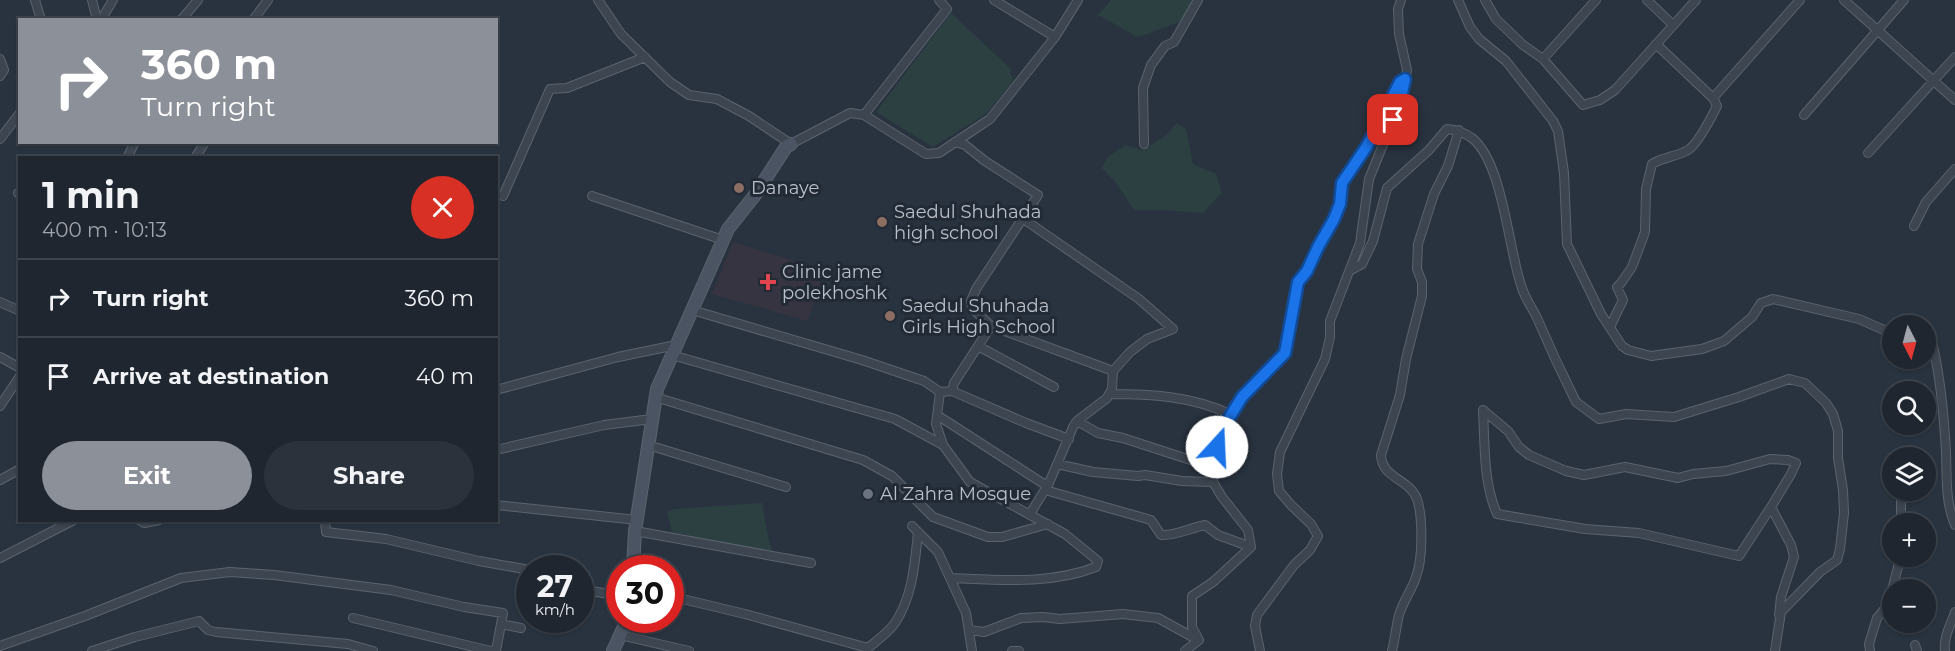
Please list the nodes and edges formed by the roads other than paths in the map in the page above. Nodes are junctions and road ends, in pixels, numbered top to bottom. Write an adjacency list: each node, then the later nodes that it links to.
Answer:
1 (35, 0): 21 (street)
2 (92, 0): 22 (street)
3 (113, 0): 23 (street)
4 (198, 0): 24 (street)
5 (268, 0): 20 (street)
6 (598, 0): 29 (street)
7 (939, 0): 39 (street)
8 (994, 0): 27 (street)
9 (1078, 0): 27 (street)
10 (1198, 0): 45 (street)
11 (1401, 0): 34 (street)
12 (1458, 0): 58 (street)
13 (1485, 0): 32 (street)
14 (1596, 0): 32 (street)
15 (1647, 0): 25 (street)
16 (1696, 0): 25 (street)
17 (1800, 0): 36 (street)
18 (1844, 0): 26 (street)
19 (1904, 0): 26 (street)
20 (255, 17)
21 (40, 18)
22 (98, 18)
23 (100, 18)
24 (183, 18)
25 (1673, 25): 28 (street)
26 (1878, 30): 35 (street); 40 (street)
27 (1055, 37): 43 (street)
28 (1656, 44): 32 (street); 36 (street)
29 (645, 57): 44 (street); 48 (street)
30 (1955, 57): 35 (street)
31 (0, 58): 33 (street)
32 (1543, 59)
33 (0, 76)
34 (1405, 79): 53 (street); 74 (street)
35 (1934, 80): 37 (street); 46 (street)
36 (1713, 98): 58 (street)
37 (1955, 100)
38 (18, 115): 42 (street)
39 (864, 115): 43 (street); 44 (street)
40 (1804, 115)
41 (1459, 130): 53 (street); 108 (street); 125 (street)
42 (0, 138)
43 (955, 142): 50 (street)
44 (791, 144): 52 (street)
45 (1144, 144)
46 (1868, 153)
47 (1955, 169): 51 (street)
48 (503, 196)
49 (592, 196): 52 (street)
50 (1022, 218): 57 (street); 65 (street)
51 (1914, 226)
52 (723, 240): 56 (street)
53 (1351, 270): 124 (street)
54 (0, 302): 55 (street)
55 (18, 310)
56 (692, 310): 61 (street); 70 (street)
57 (990, 326): 60 (street); 65 (street)
58 (1610, 327): 59 (street)
59 (1882, 328)
60 (978, 346): 67 (street); 69 (street)
61 (674, 350): 68 (street); 72 (street); 79 (street)
62 (0, 357): 64 (street)
63 (1936, 361): 89 (street)
64 (18, 367)
65 (1113, 371): 71 (street)
66 (18, 379): 73 (street)
67 (1054, 387)
68 (498, 389)
69 (952, 391): 70 (street); 78 (street)
70 (940, 392): 75 (street)
71 (1109, 394): 74 (street); 77 (street)
72 (655, 397): 76 (street); 95 (street)
73 (0, 406)
74 (1230, 414): 83 (street)
75 (937, 415): 79 (street); 88 (street)
76 (652, 419): 80 (street); 81 (street)
77 (1077, 421): 78 (street); 83 (street)
78 (1069, 439): 82 (street)
79 (943, 444): 92 (street)
80 (648, 445): 87 (street); 96 (street)
81 (498, 450)
82 (1057, 464): 86 (street); 88 (street)
83 (1212, 467): 86 (street)
84 (18, 470): 85 (street)
85 (0, 480)
86 (1213, 482): 98 (street)
87 (786, 487)
88 (1046, 488): 92 (street); 98 (street)
89 (1951, 495): 97 (street)
90 (498, 505): 96 (street)
91 (1771, 507): 91 (street); 108 (street)
92 (1030, 514): 95 (street)
93 (70, 522): 100 (street)
94 (325, 522): 103 (street)
95 (1048, 524): 104 (street)
96 (636, 525): 99 (street); 101 (street)
97 (1955, 525)
98 (1251, 547): 113 (street)
99 (634, 555)
100 (0, 558)
101 (811, 563)
102 (1898, 567): 127 (street)
103 (516, 568)
104 (950, 578): 105 (street); 111 (street)
105 (684, 599)
106 (1955, 612): 128 (street)
107 (353, 618): 117 (street)
108 (1779, 621): 126 (street)
109 (501, 624): 110 (street); 114 (street); 117 (street)
110 (516, 627)
111 (970, 630): 113 (street); 120 (street)
112 (621, 635): 118 (street); 119 (street)
113 (1199, 640): 123 (street)
114 (0, 646)
115 (92, 651): 116 (street)
116 (374, 651)
117 (494, 651)
118 (613, 651)
119 (689, 651)
120 (972, 651)
121 (1012, 651): 122 (street)
122 (1019, 651)
123 (1185, 651)
124 (1260, 651)
125 (1392, 651)
126 (1775, 651)
127 (1870, 651)
128 (1945, 651)

